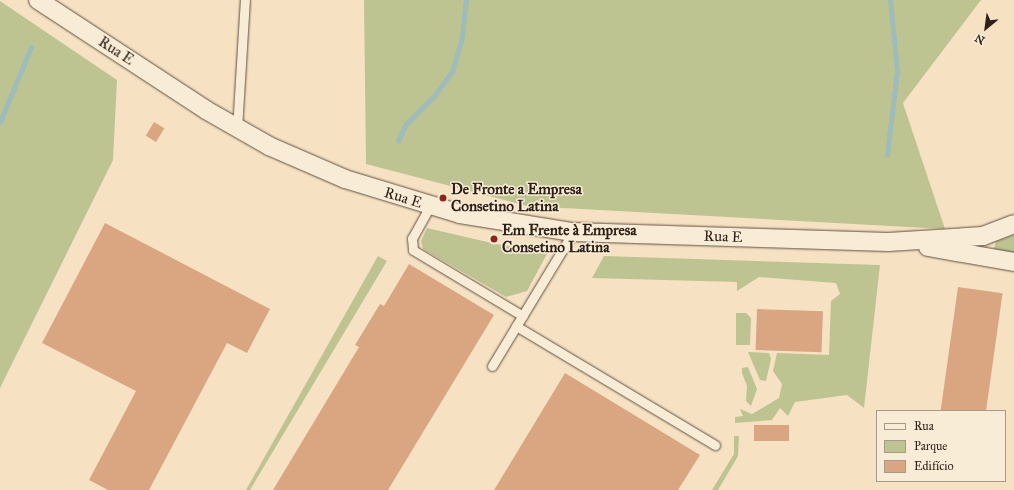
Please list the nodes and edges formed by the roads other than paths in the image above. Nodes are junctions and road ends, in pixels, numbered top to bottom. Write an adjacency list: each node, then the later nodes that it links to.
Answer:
1 (245, 0): 3 (lane)
2 (47, 2): 3 (street, Rua E)
3 (238, 129): 4 (street, Rua E)
4 (430, 206): 6 (street, Rua E); 9 (lane)
5 (1014, 224): 7 (street, Rua E)
6 (572, 232): 7 (street, Rua E); 9 (lane)
7 (888, 242): 8 (street, Rua E)
8 (1014, 262)
9 (522, 316): 10 (lane)
10 (516, 326): 11 (lane); 12 (lane)
11 (492, 366)
12 (715, 445)

